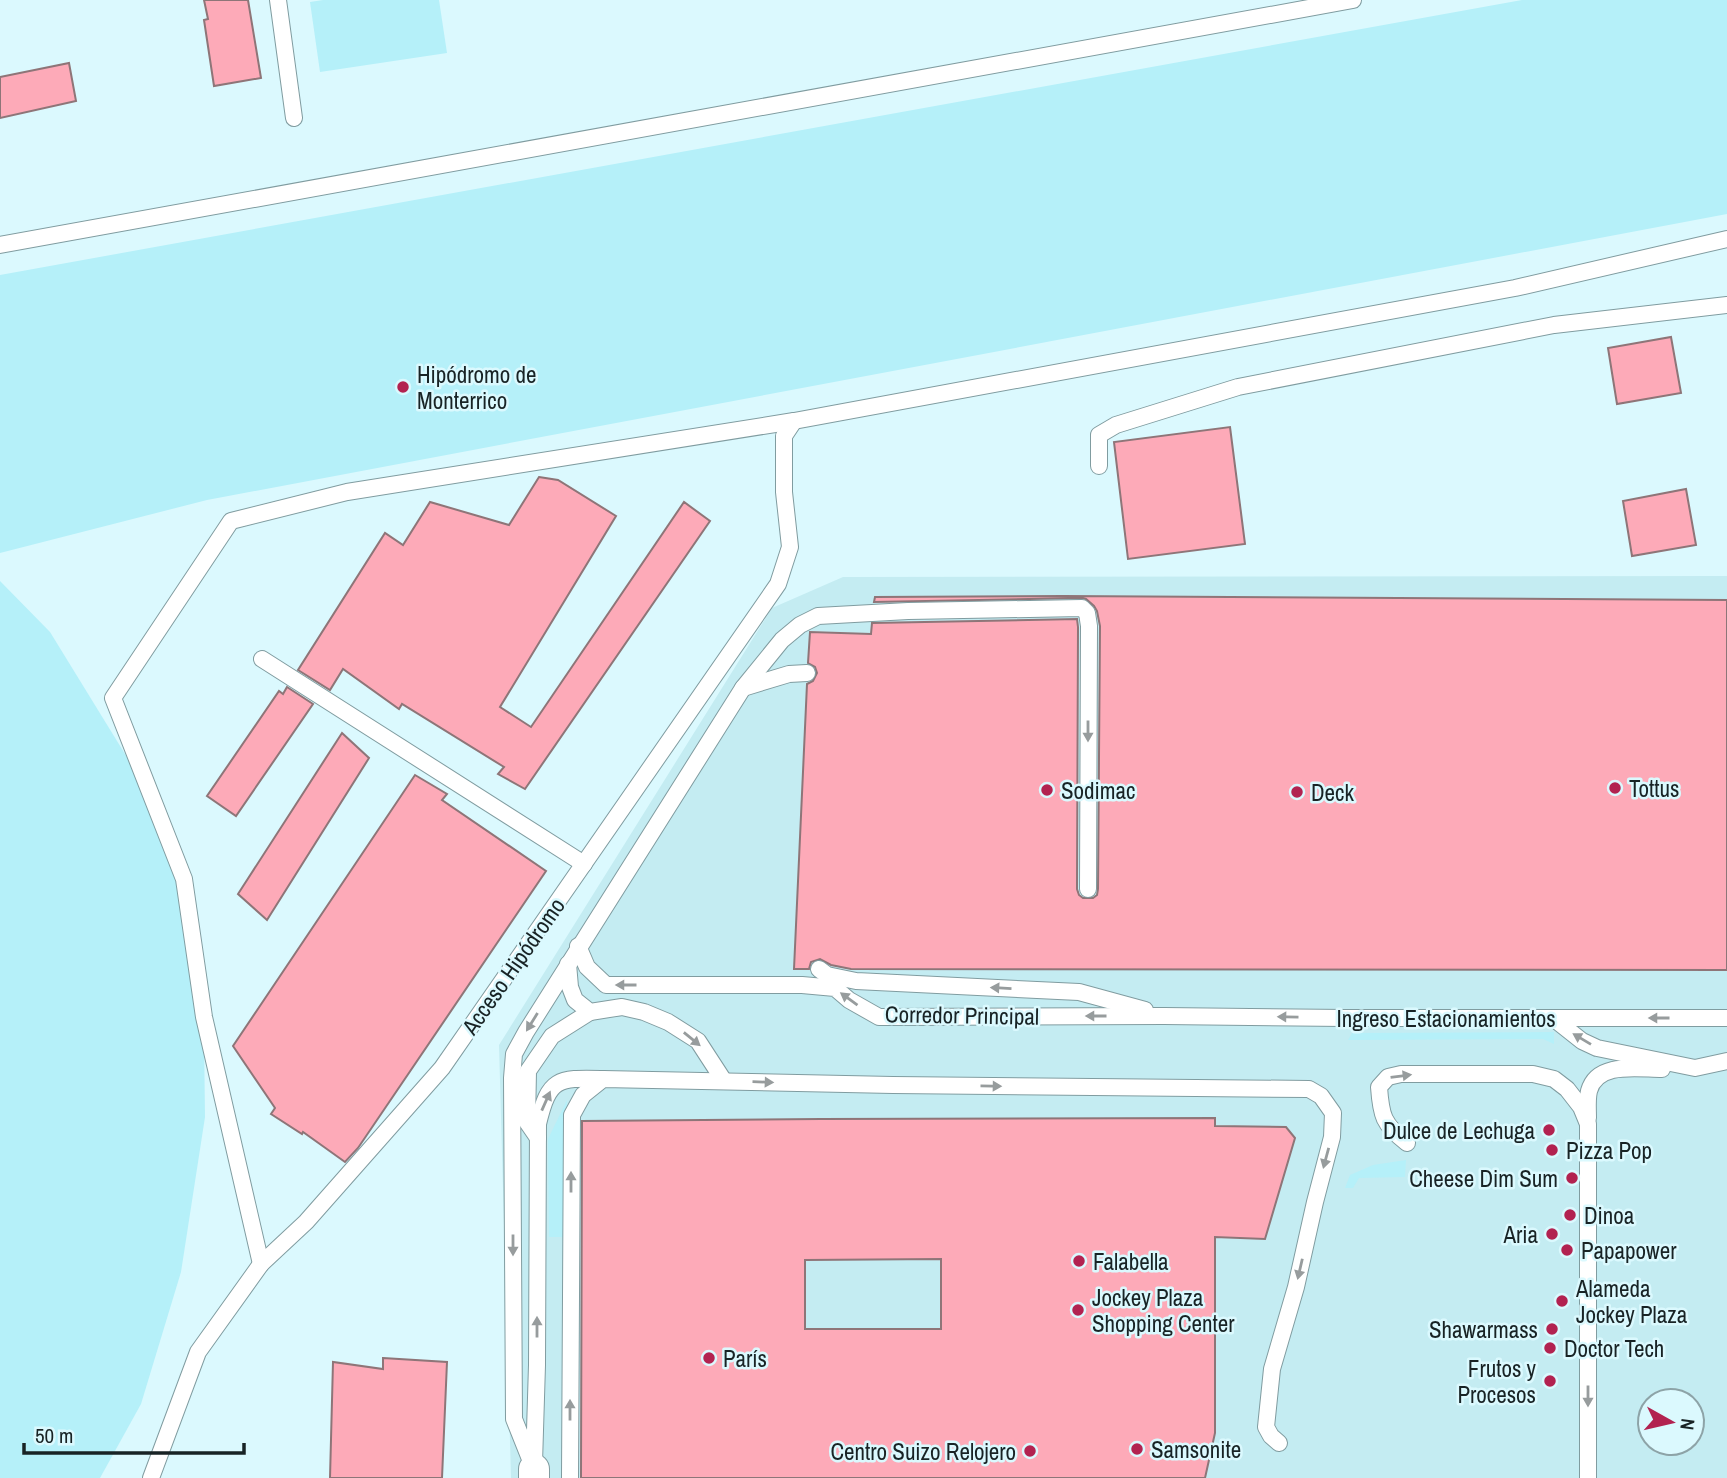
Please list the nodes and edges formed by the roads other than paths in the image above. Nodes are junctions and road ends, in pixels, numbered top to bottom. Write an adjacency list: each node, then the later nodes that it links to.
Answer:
1 (278, 0): 3 (lane)
2 (1353, 0): 5 (lane)
3 (294, 118)
4 (1727, 239): 7 (lane)
5 (0, 245)
6 (1727, 304): 8 (lane)
7 (794, 421): 12 (lane, Acceso Hipódromo); 29 (lane)
8 (1099, 466)
9 (262, 659): 12 (lane)
10 (807, 673): 11 (lane)
11 (743, 688): 13 (lane, one-way to 13); 14 (lane)
12 (584, 864): 29 (lane, Acceso Hipódromo)
13 (1088, 889)
14 (581, 942): 15 (lane); 18 (lane, Corredor Principal, one-way to 14)
15 (568, 964): 17 (lane); 31 (lane, one-way to 31)
16 (819, 969): 18 (lane, one-way to 16)
17 (590, 1012): 25 (lane, one-way to 25); 27 (lane)
18 (1164, 1016): 19 (lane, Ingreso Estacionamientos, one-way to 18)
19 (1553, 1018): 20 (lane, Ingreso Estacionamientos, one-way to 19); 22 (lane, one-way to 19)
20 (1727, 1018)
21 (1727, 1060): 22 (lane)
22 (1695, 1069): 23 (lane); 26 (lane)
23 (1727, 1069)
24 (603, 1079): 25 (lane); 27 (lane, one-way to 24); 33 (lane, one-way to 24)
25 (724, 1081): 30 (lane, one-way to 30)
26 (1588, 1124): 28 (lane, one-way to 26); 34 (lane, one-way to 34)
27 (538, 1138): 31 (lane, one-way to 27)
28 (1407, 1143)
29 (261, 1264): 32 (lane, Acceso Hipódromo)
30 (1279, 1443)
31 (534, 1473)
32 (151, 1478)
33 (570, 1478)
34 (1588, 1478)

